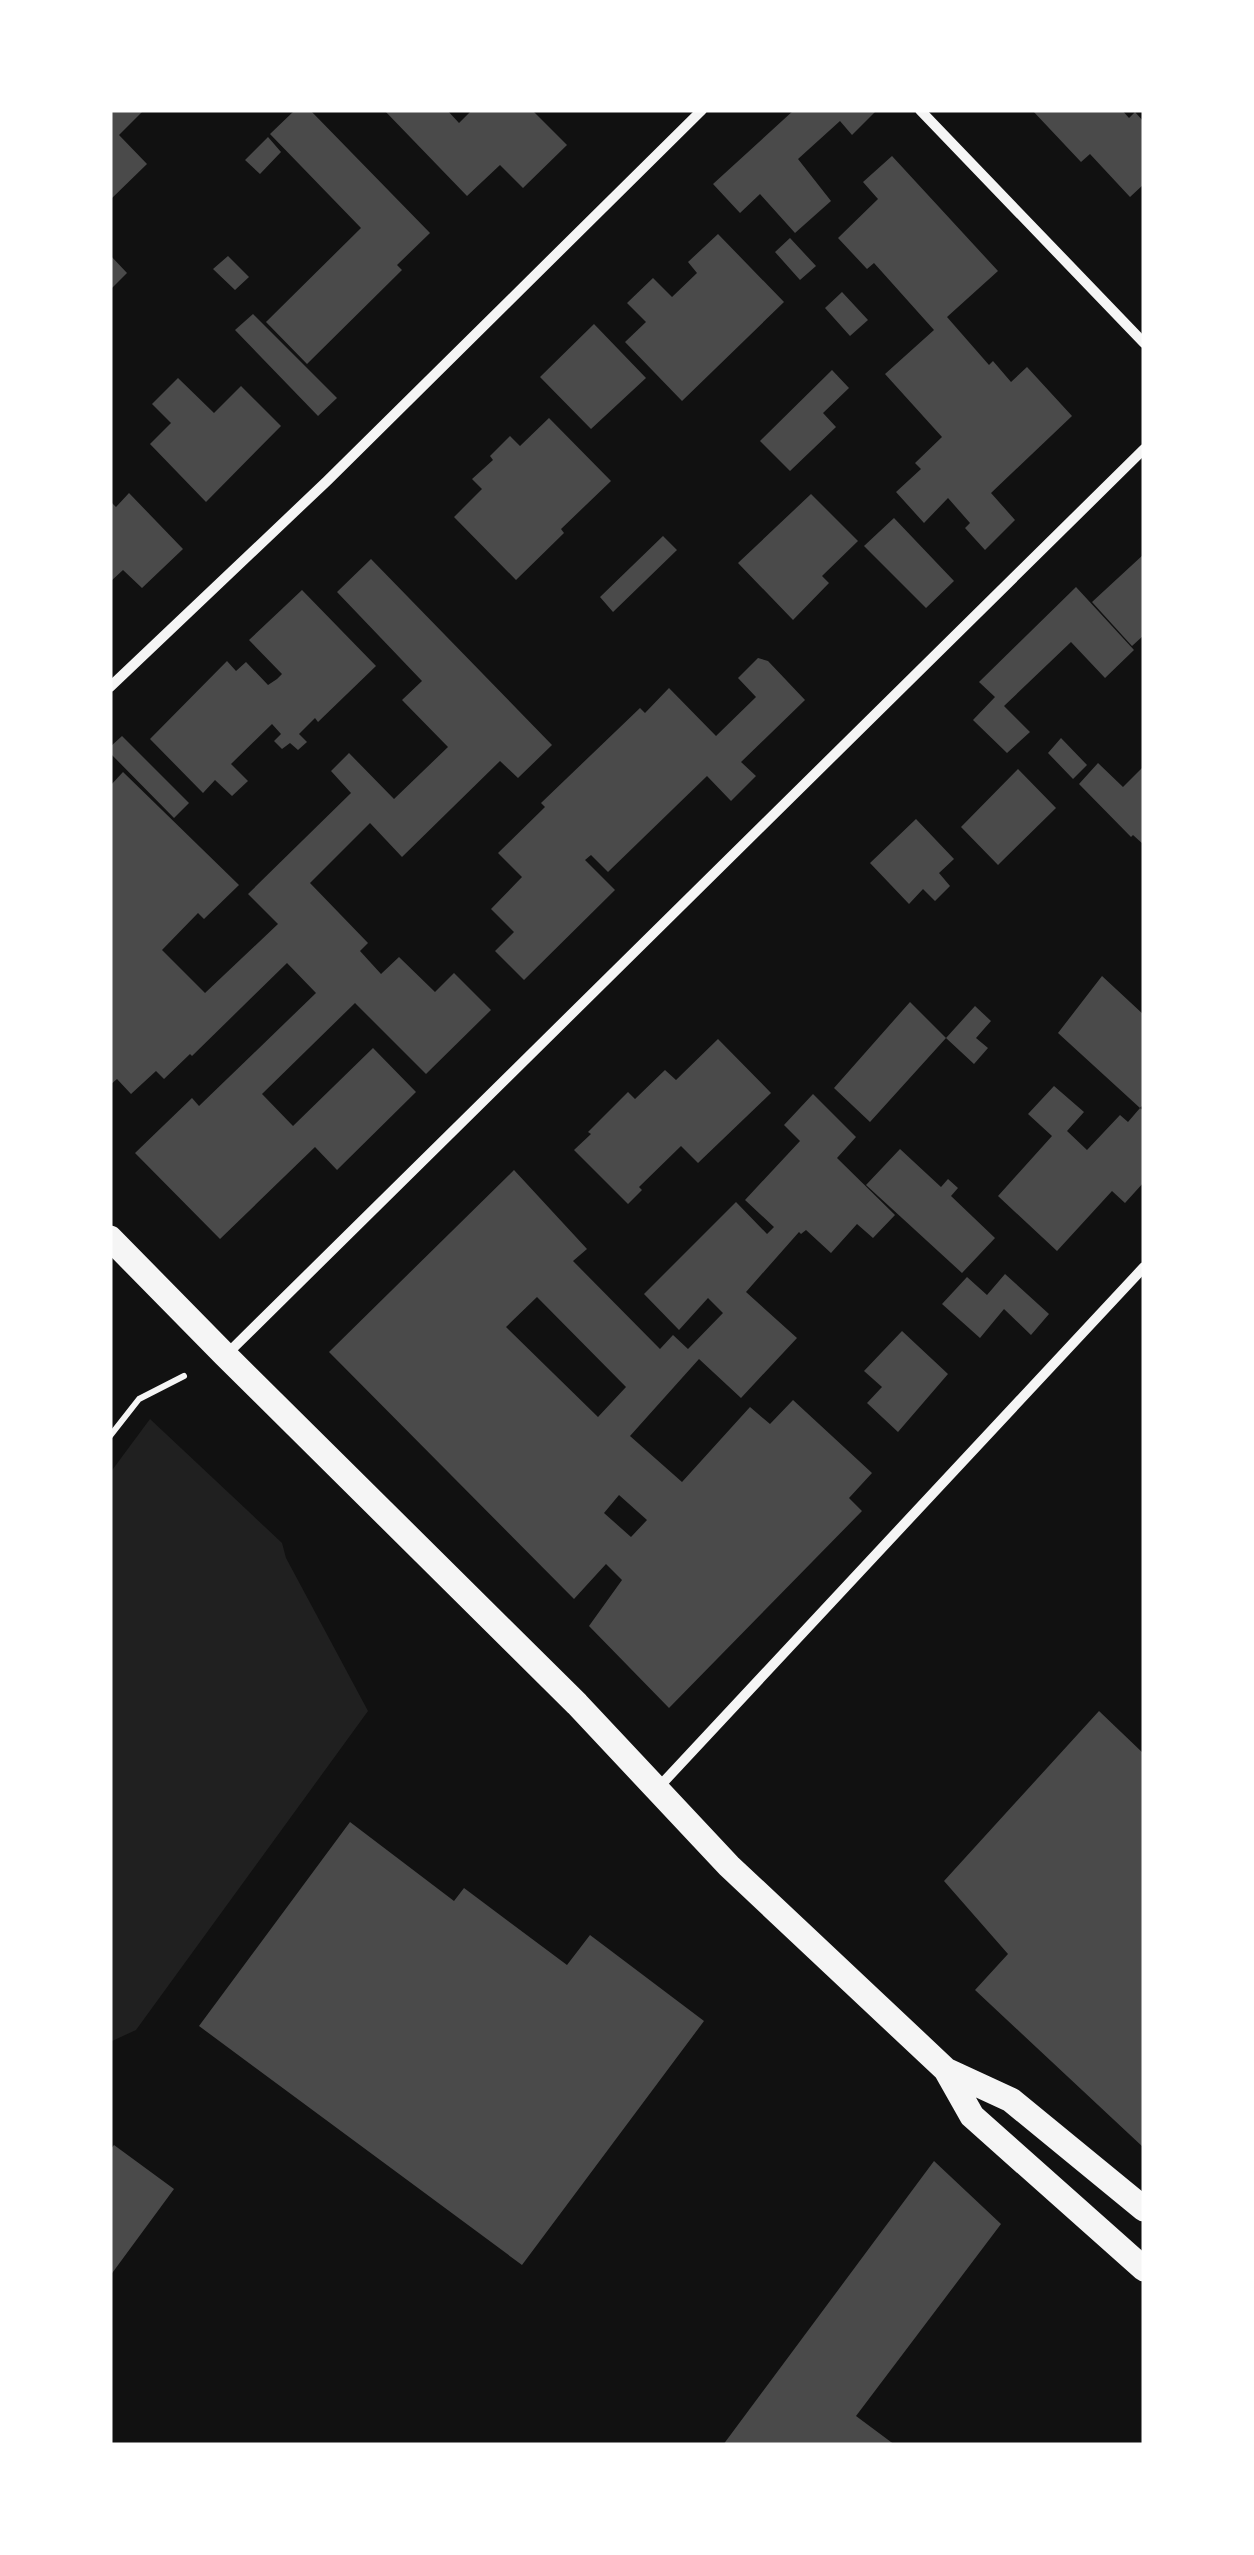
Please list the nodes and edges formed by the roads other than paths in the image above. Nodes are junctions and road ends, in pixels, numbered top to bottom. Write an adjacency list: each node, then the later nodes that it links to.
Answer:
1 (702, 110): 5 (street)
2 (920, 110): 3 (street)
3 (1144, 343)
4 (1144, 448): 8 (street)
5 (110, 688)
6 (110, 1238): 8 (main road)
7 (1144, 1267): 9 (street)
8 (225, 1356): 9 (main road)
9 (658, 1788): 10 (main road)
10 (946, 2070): 11 (main road); 12 (main road)
11 (1144, 2209)
12 (1144, 2270)

